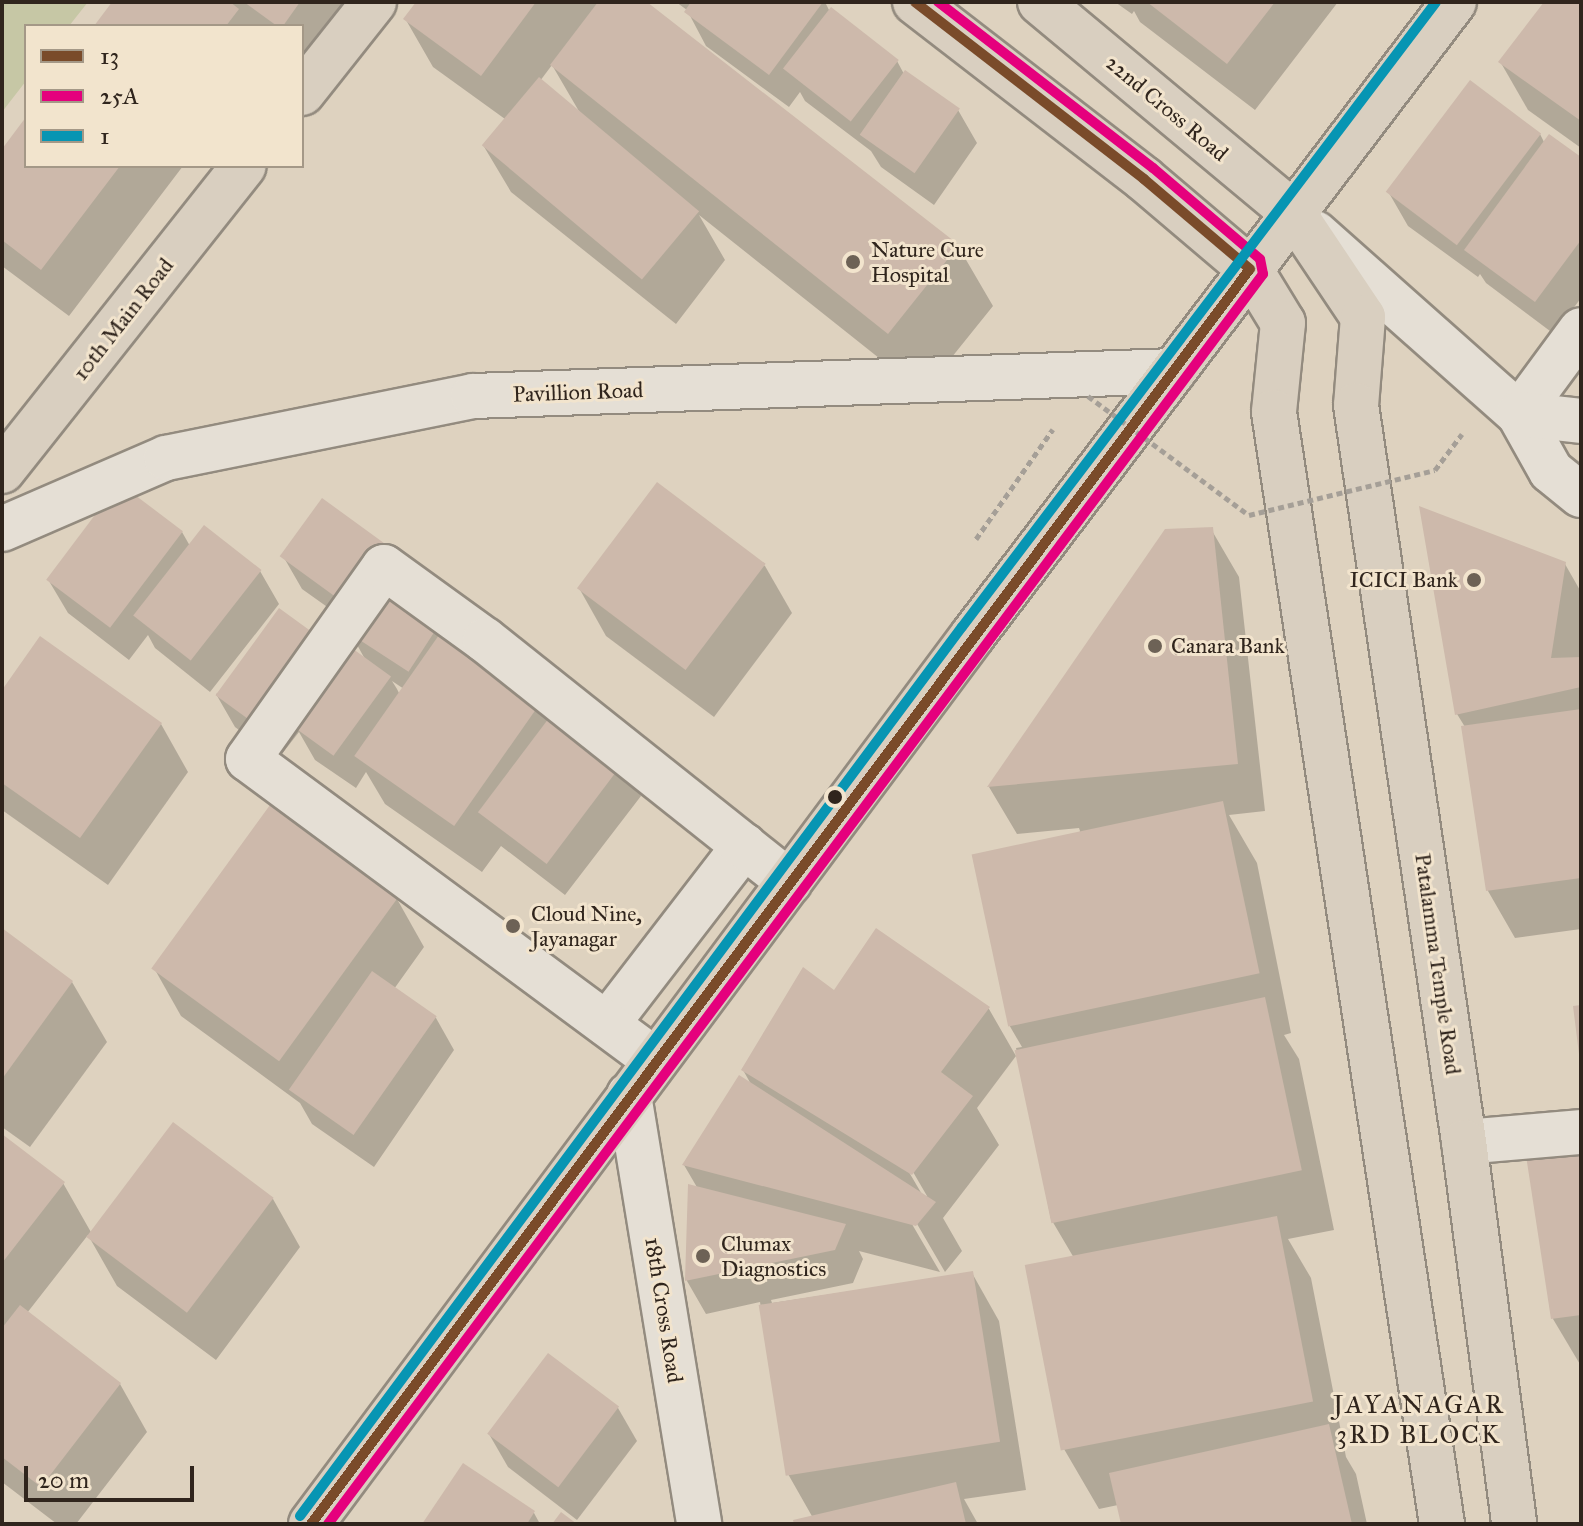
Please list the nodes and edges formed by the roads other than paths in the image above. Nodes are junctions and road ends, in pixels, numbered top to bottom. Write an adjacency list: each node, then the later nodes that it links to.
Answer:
1 (374, 2): 5 (main road)
2 (915, 2): 8 (main road)
3 (1040, 2): 7 (main road, 22nd Cross Road)
4 (1454, 2): 7 (main road)
5 (304, 90)
6 (242, 168): 14 (main road, 10th Main Road)
7 (1294, 214): 8 (main road); 11 (main road, 22nd Cross Road); 12 (street)
8 (1250, 269): 10 (main road); 26 (main road)
9 (1581, 330): 12 (street)
10 (1174, 371): 16 (street, Pavillion Road); 18 (main road)
11 (1356, 405): 23 (main road, Patalamma Temple Road)
12 (1519, 414): 13 (street); 15 (street)
13 (1581, 421)
14 (2, 471)
15 (1581, 495)
16 (2, 529)
17 (744, 846): 18 (street); 19 (street); 19 (street)
18 (789, 882): 20 (main road)
19 (607, 1024): 20 (street)
20 (655, 1060): 21 (main road)
21 (629, 1095): 24 (main road); 25 (street, 18th Cross Road)
22 (1581, 1132): 23 (street)
23 (1464, 1142): 27 (main road, Patalamma Temple Road)
24 (311, 1524)
25 (699, 1524)
26 (1442, 1524)
27 (1514, 1524)

